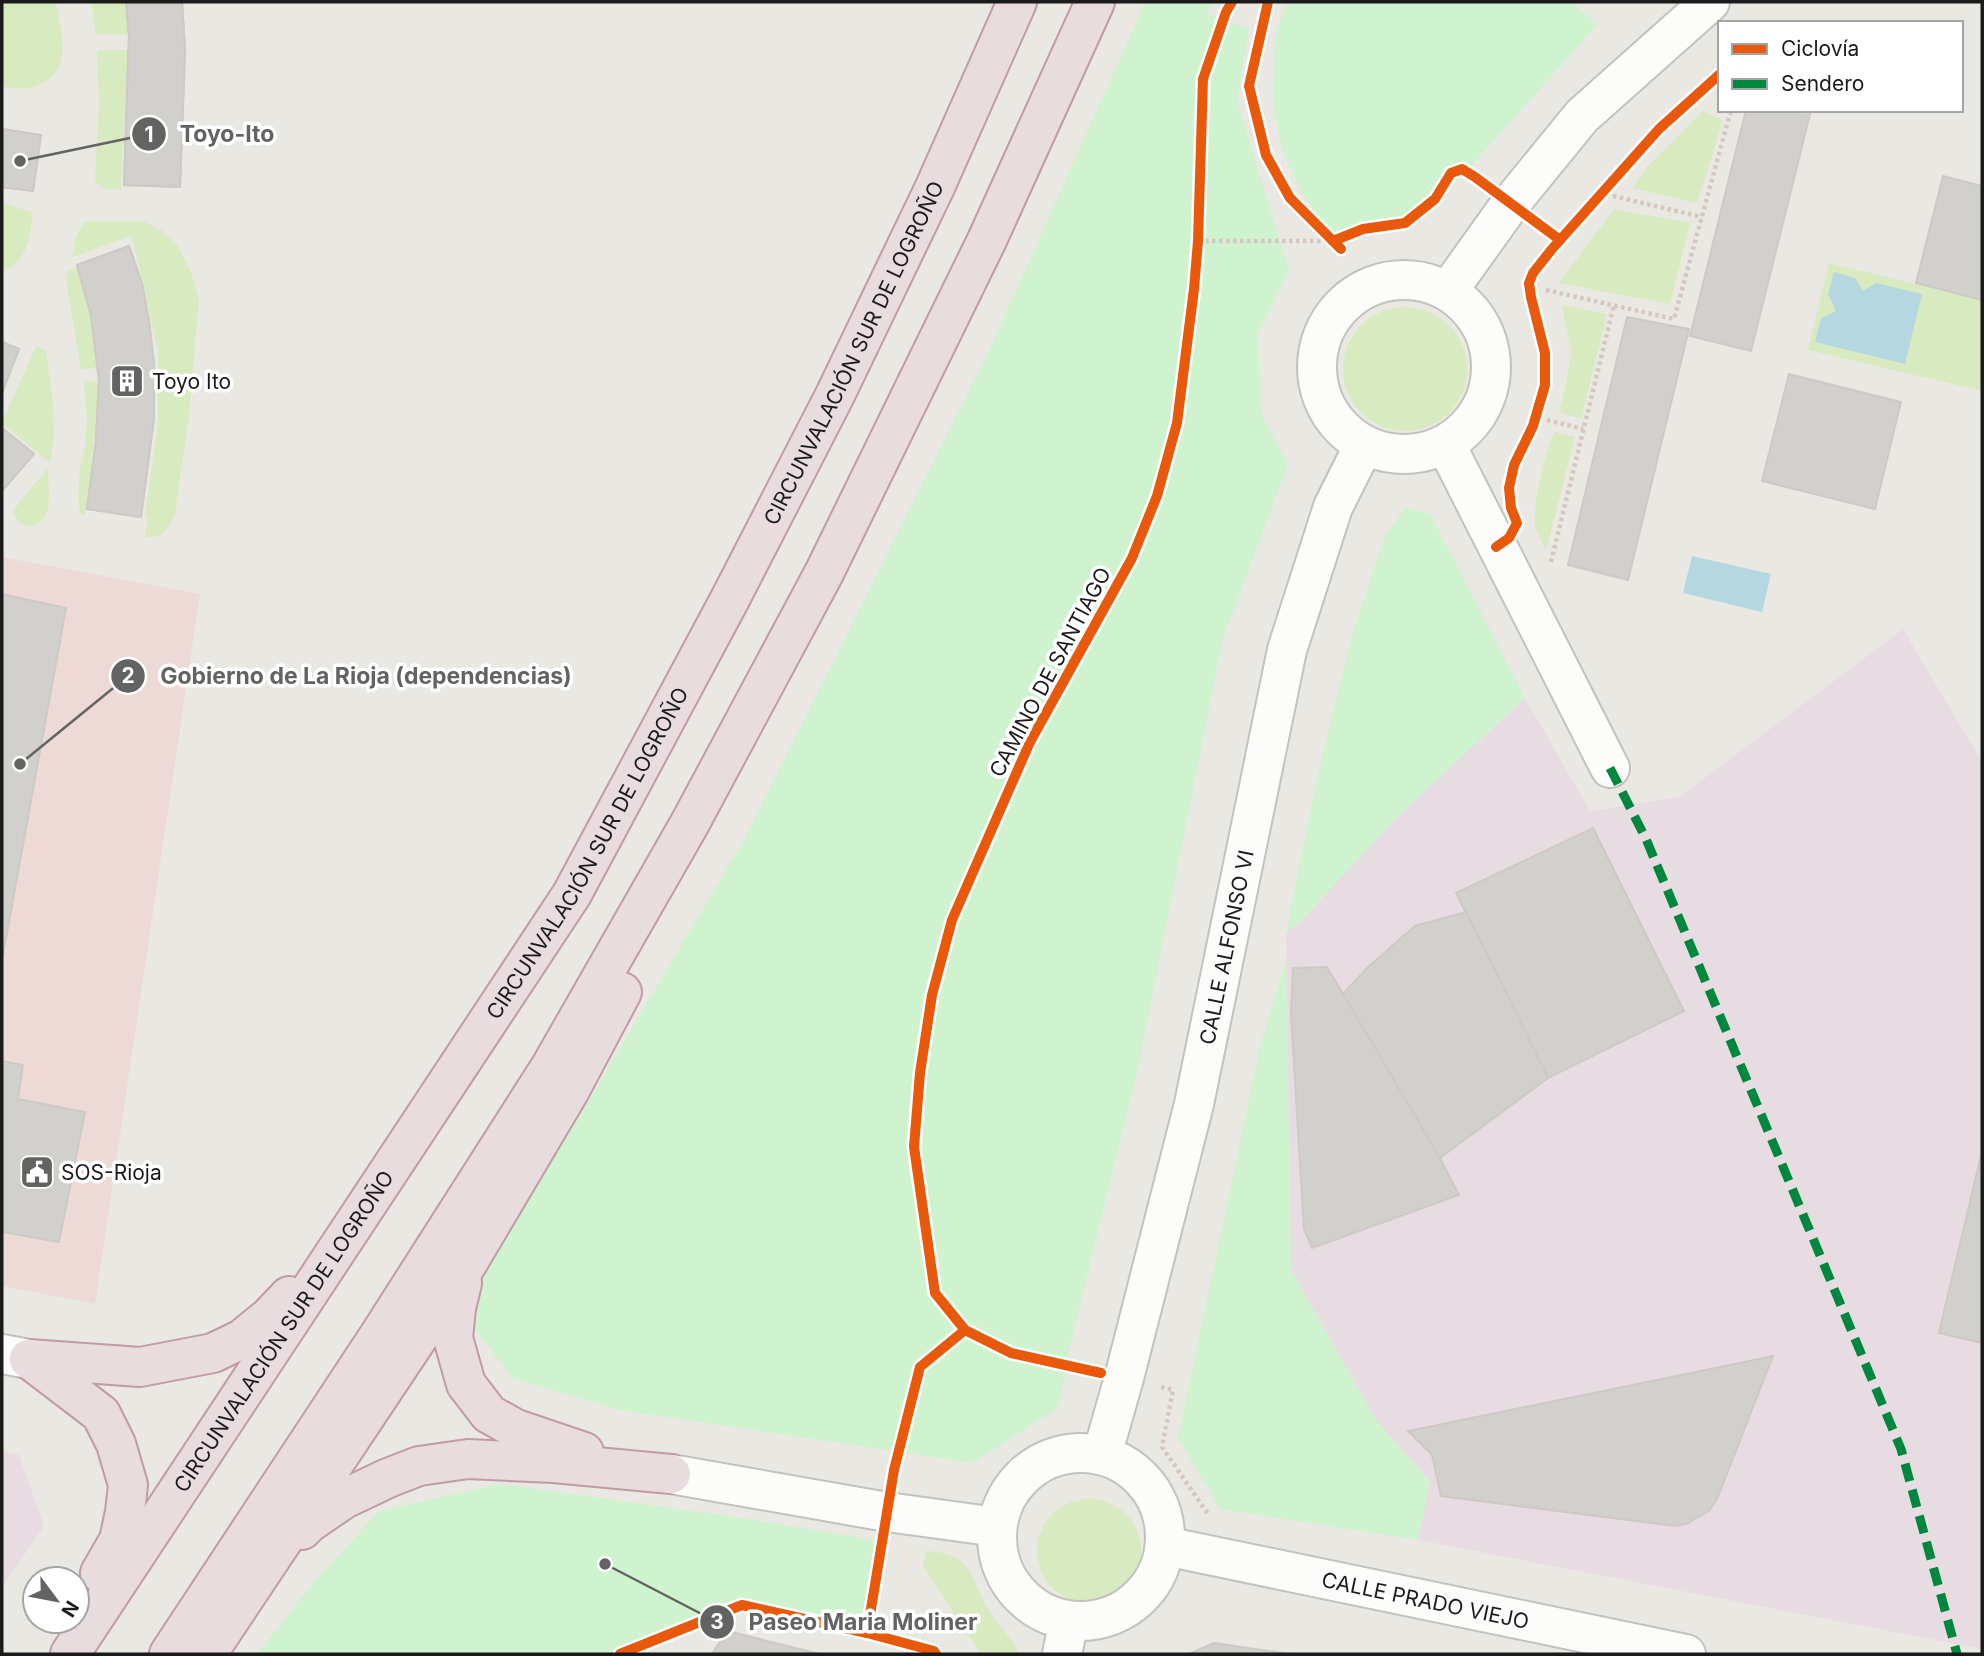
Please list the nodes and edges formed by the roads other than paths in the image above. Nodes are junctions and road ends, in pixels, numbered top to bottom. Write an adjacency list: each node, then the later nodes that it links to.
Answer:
1 (1017, 2): 9 (highway, CIRCUNVALACIÓN SUR DE LOGROÑO)
2 (1095, 2): 8 (highway)
3 (1710, 2): 4 (street)
4 (1448, 290): 5 (street); 6 (street)
5 (1446, 445): 6 (street); 7 (street)
6 (1364, 446): 12 (street, CALLE ALFONSO VI)
7 (1610, 768)
8 (690, 823): 10 (highway); 22 (highway)
9 (347, 1237): 11 (highway); 21 (highway, CIRCUNVALACIÓN SUR DE LOGROÑO)
10 (467, 1264): 13 (highway); 16 (highway)
11 (15, 1356): 17 (highway)
12 (1102, 1455): 14 (street); 15 (street)
13 (671, 1474): 14 (street); 16 (highway)
14 (997, 1527): 19 (street)
15 (1165, 1546): 19 (street); 24 (street, CALLE PRADO VIEJO)
16 (261, 1574): 23 (highway)
17 (91, 1587)
18 (62, 1635): 20 (highway)
19 (1066, 1638)
20 (55, 1654)
21 (71, 1654)
22 (169, 1654)
23 (206, 1654)
24 (1686, 1654)

